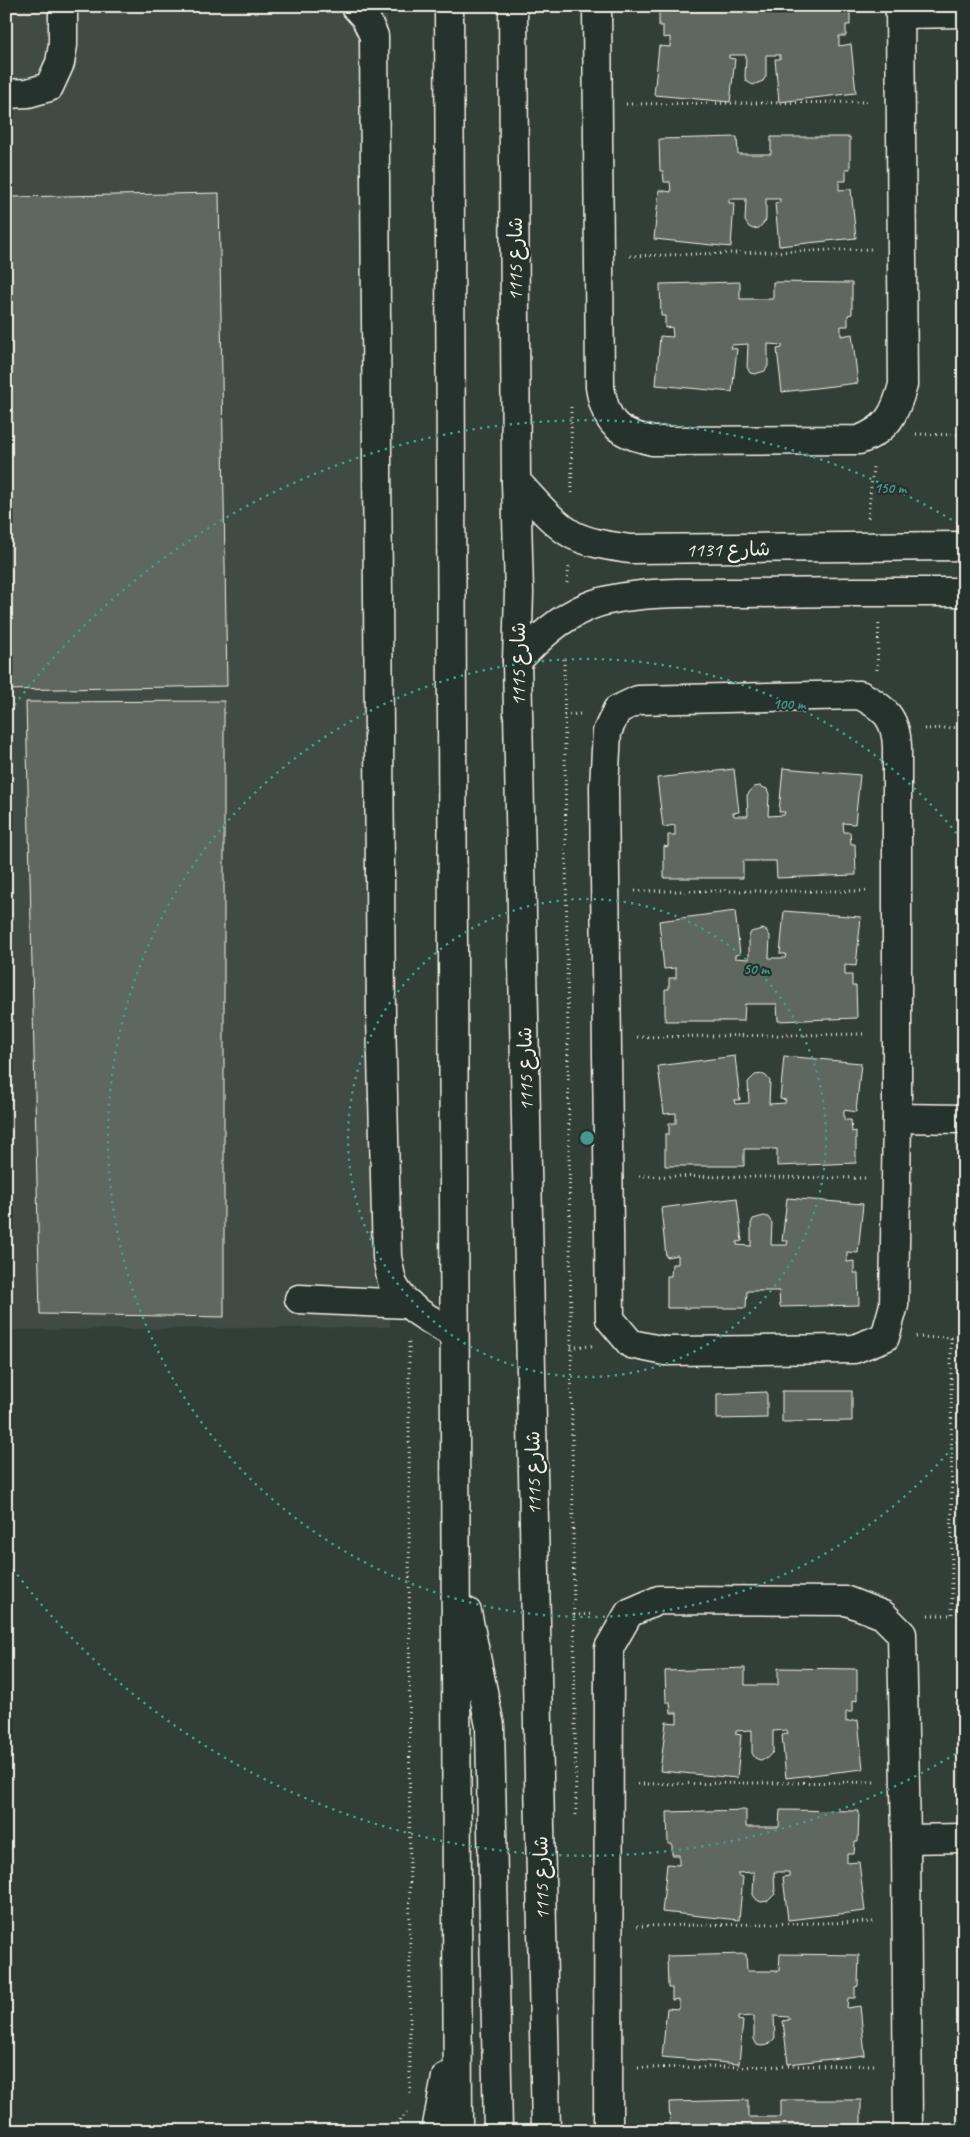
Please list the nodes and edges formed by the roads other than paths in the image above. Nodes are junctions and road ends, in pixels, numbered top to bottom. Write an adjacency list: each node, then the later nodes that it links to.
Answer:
1 (63, 6): 10 (street)
2 (355, 6): 9 (street)
3 (373, 6): 9 (street)
4 (449, 6): 20 (street)
5 (513, 6): 11 (street, شارع 1115)
6 (597, 6): 7 (street)
7 (900, 10): 8 (street)
8 (964, 14)
9 (374, 36): 19 (street)
10 (6, 94)
11 (516, 481): 12 (street, شارع 1131); 15 (street, شارع 1115)
12 (963, 546)
13 (954, 592): 14 (street); 15 (street)
14 (964, 611)
15 (517, 661): 28 (street, شارع 1115)
16 (897, 1118): 16 (street); 17 (street)
17 (964, 1119)
18 (298, 1299): 19 (street)
19 (409, 1304): 20 (street)
20 (454, 1334): 21 (street)
21 (455, 1550): 24 (street); 27 (street)
22 (964, 1838): 23 (street)
23 (906, 1839): 29 (street); 30 (street)
24 (457, 2022): 25 (street); 26 (street)
25 (436, 2131)
26 (458, 2131)
27 (498, 2131)
28 (546, 2131)
29 (608, 2131)
30 (908, 2131)

